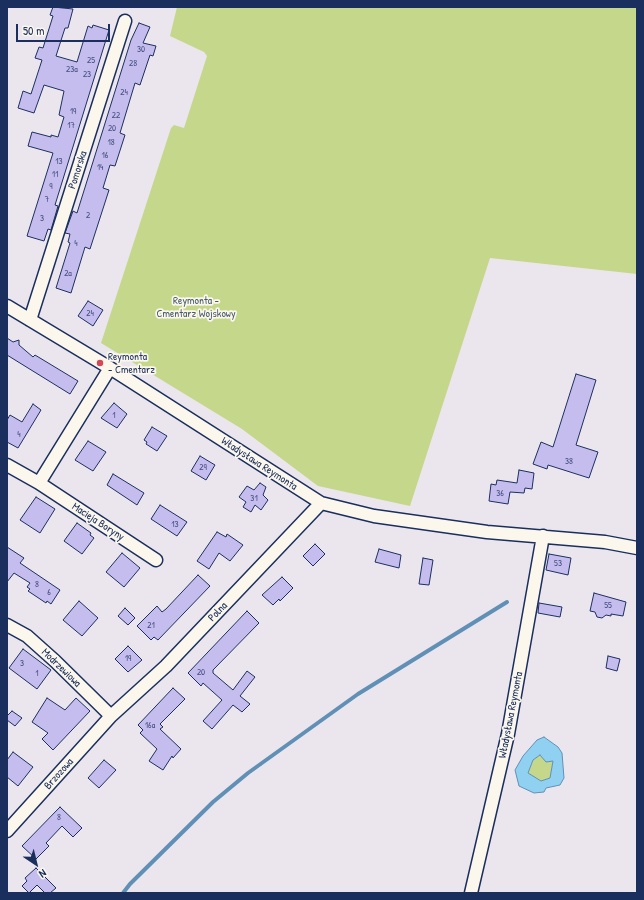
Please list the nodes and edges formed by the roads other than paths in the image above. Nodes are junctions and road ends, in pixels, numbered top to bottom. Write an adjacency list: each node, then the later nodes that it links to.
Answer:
1 (125, 21): 3 (street, Pomorska)
2 (7, 306): 3 (street, Władysława Reymonta)
3 (30, 320): 4 (street, Władysława Reymonta)
4 (110, 368): 6 (street); 7 (street, Władysława Reymonta)
5 (7, 465): 6 (street, Macieja Boryny)
6 (39, 483): 10 (street, Macieja Boryny)
7 (321, 503): 8 (street, Władysława Reymonta); 12 (street, Polna)
8 (543, 536): 9 (street, Władysława Reymonta); 15 (street, Władysława Reymonta)
9 (637, 548)
10 (156, 560)
11 (7, 625): 12 (street, Modrzewiowa)
12 (111, 716): 13 (street, Brzozowa)
13 (12, 818): 14 (street, Brzozowa)
14 (7, 831)
15 (471, 893)

